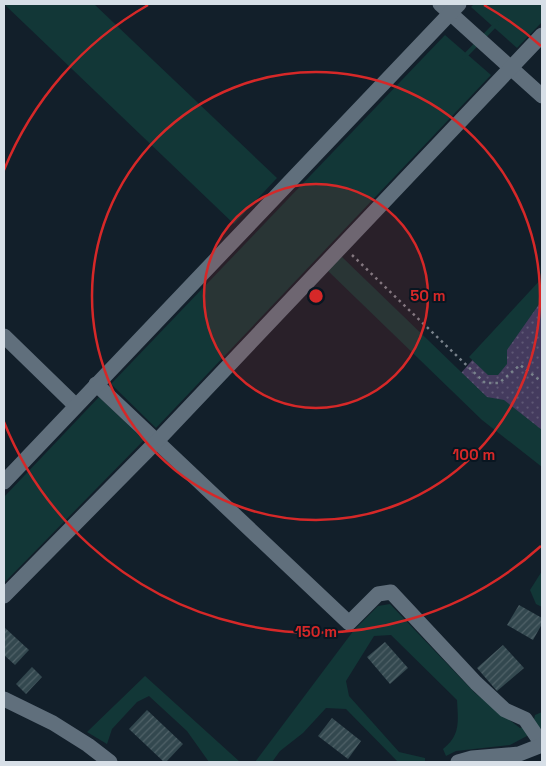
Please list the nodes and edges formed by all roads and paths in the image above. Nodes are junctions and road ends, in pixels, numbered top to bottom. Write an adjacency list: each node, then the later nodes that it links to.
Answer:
1 (449, 7): 3 (street); 8 (street)
2 (542, 34): 3 (street)
3 (510, 67): 4 (street); 5 (street)
4 (542, 96)
5 (342, 246): 7 (path); 10 (street)
6 (4, 336): 9 (street)
7 (542, 382)
8 (96, 384): 9 (street); 10 (street)
9 (75, 405): 11 (street)
10 (156, 441): 12 (street); 14 (street)
11 (4, 482)
12 (4, 596)
13 (4, 699): 15 (street)
14 (540, 741): 16 (street)
15 (110, 762)
16 (458, 762)

